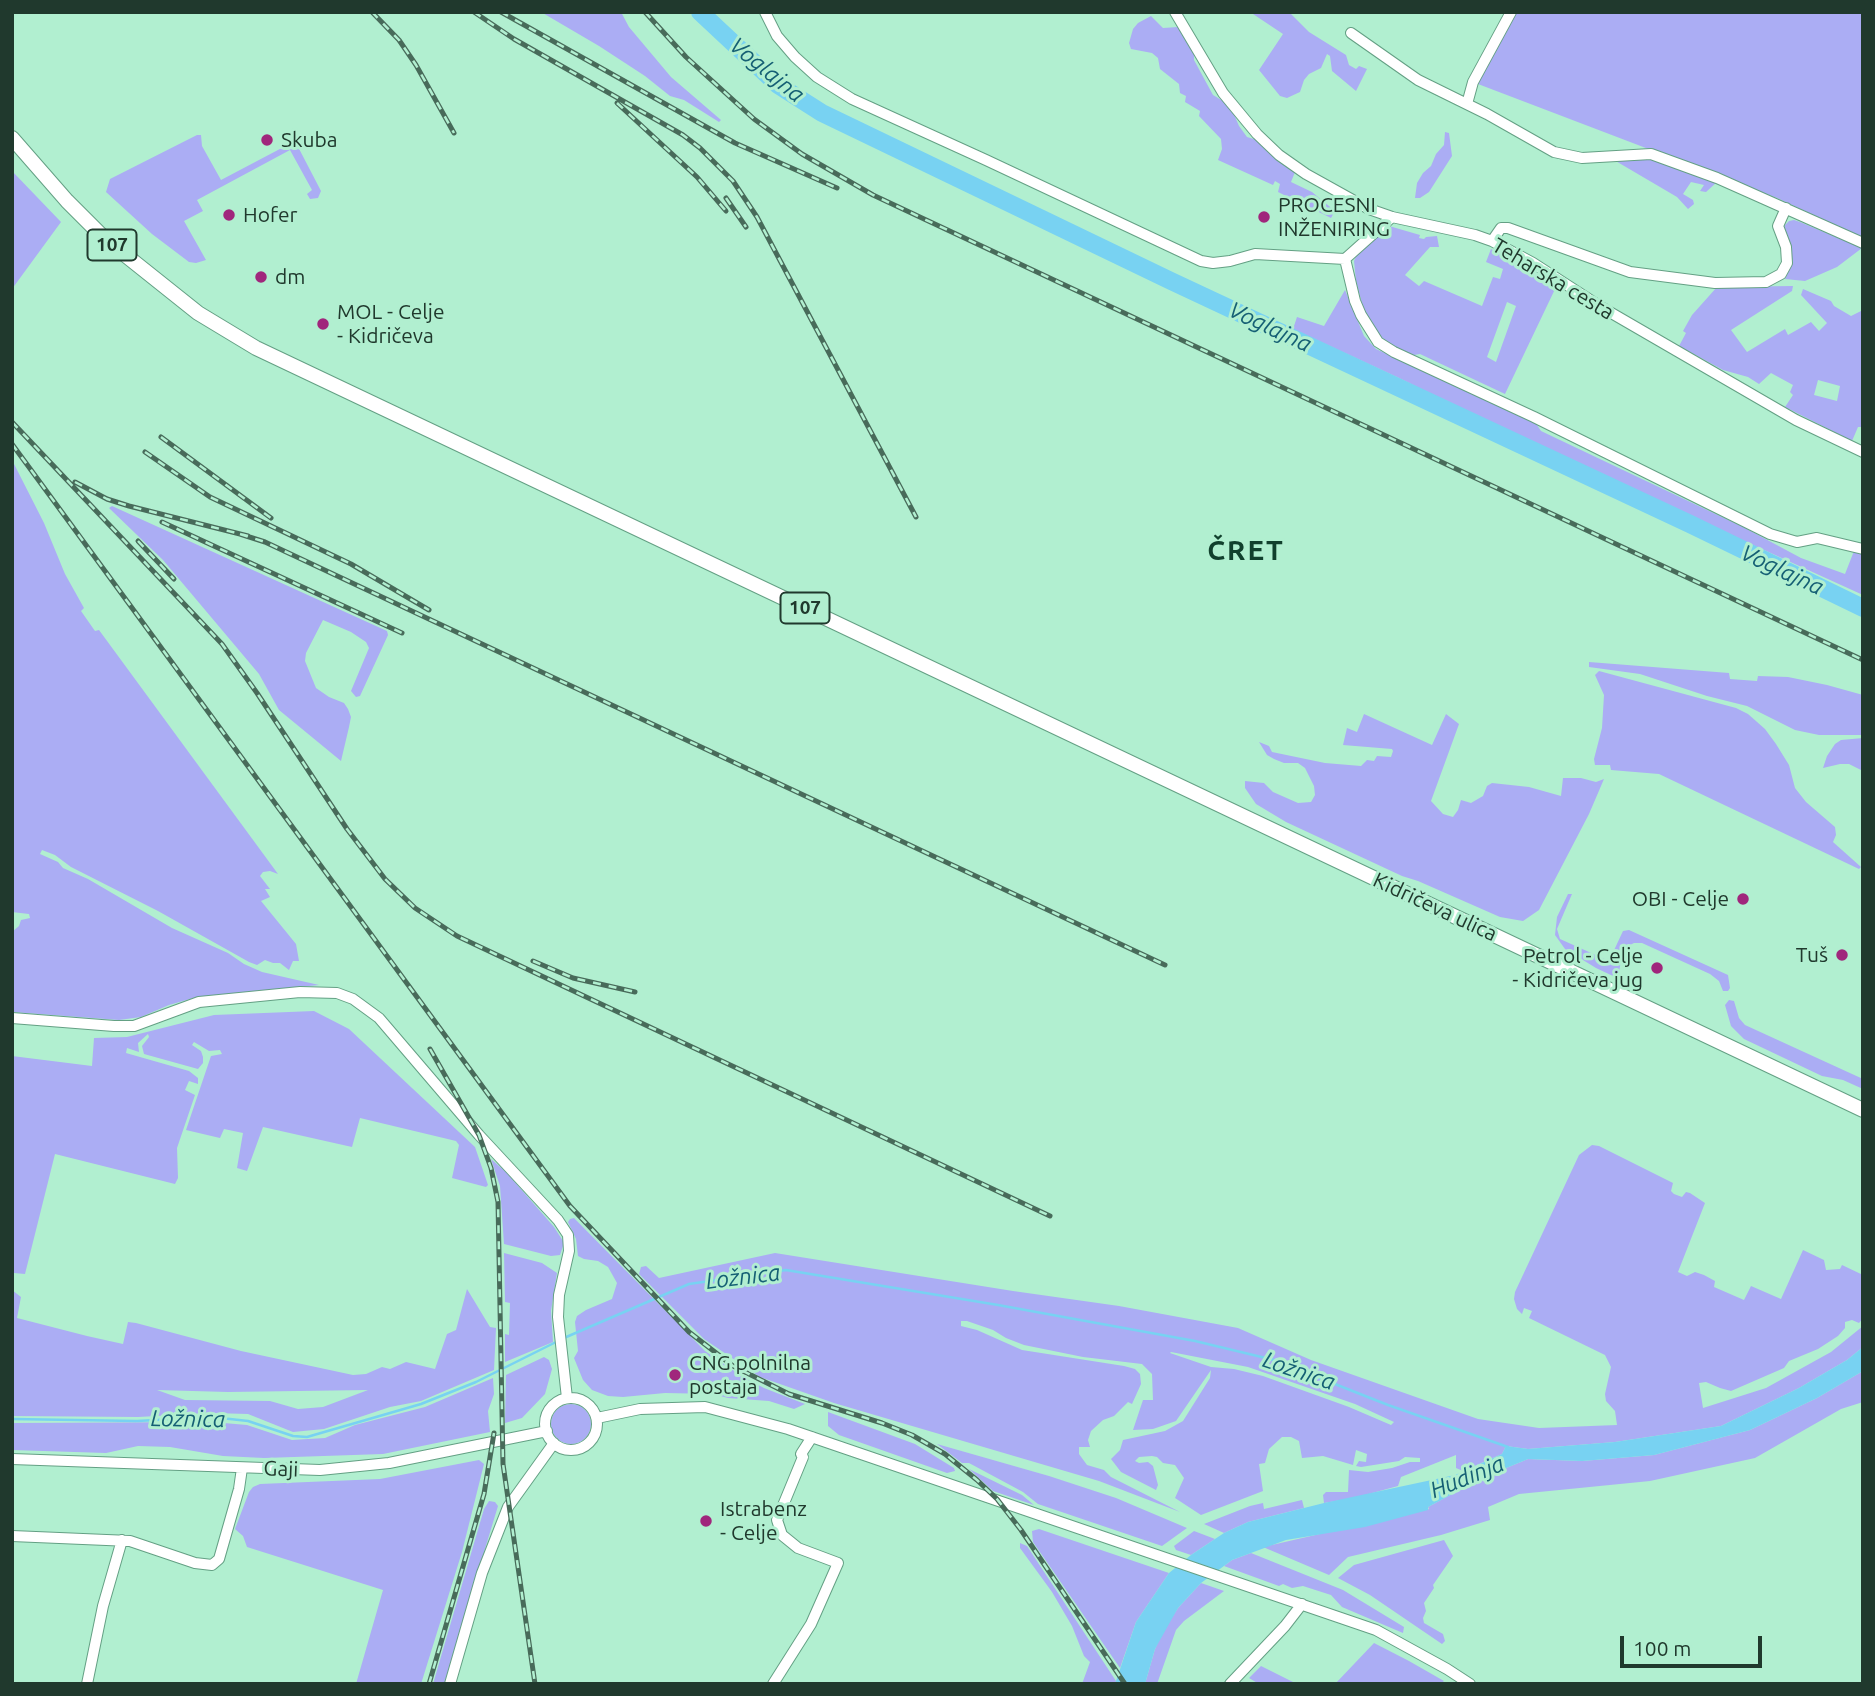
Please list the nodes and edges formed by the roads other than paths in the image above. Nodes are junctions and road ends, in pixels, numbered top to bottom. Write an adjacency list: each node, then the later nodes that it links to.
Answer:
1 (765, 12): 11 (street)
2 (1175, 12): 8 (street, Teharska cesta)
3 (1511, 12): 5 (street)
4 (1351, 33): 5 (street)
5 (1467, 104): 7 (street)
6 (12, 138): 15 (main road, Kidričeva ulica / 107)
7 (1786, 208): 9 (street); 10 (street)
8 (1392, 217): 9 (street, Teharska cesta); 11 (street)
9 (1492, 241): 12 (street, Teharska cesta)
10 (1863, 243)
11 (1345, 259): 13 (street)
12 (1863, 452)
13 (1863, 549)
14 (12, 1018): 16 (street)
15 (1863, 1110)
16 (567, 1398): 17 (street); 18 (street)
17 (597, 1418): 19 (street); 20 (street)
18 (547, 1431): 20 (street); 22 (street, Gaji)
19 (812, 1437): 25 (street); 28 (street)
20 (554, 1443): 27 (street)
21 (12, 1459): 22 (street, Gaji)
22 (242, 1468): 24 (street)
23 (12, 1536): 24 (street)
24 (122, 1540): 26 (street)
25 (1302, 1604): 29 (street); 30 (street)
26 (88, 1684)
27 (450, 1684)
28 (773, 1684)
29 (1230, 1684)
30 (1470, 1684)

